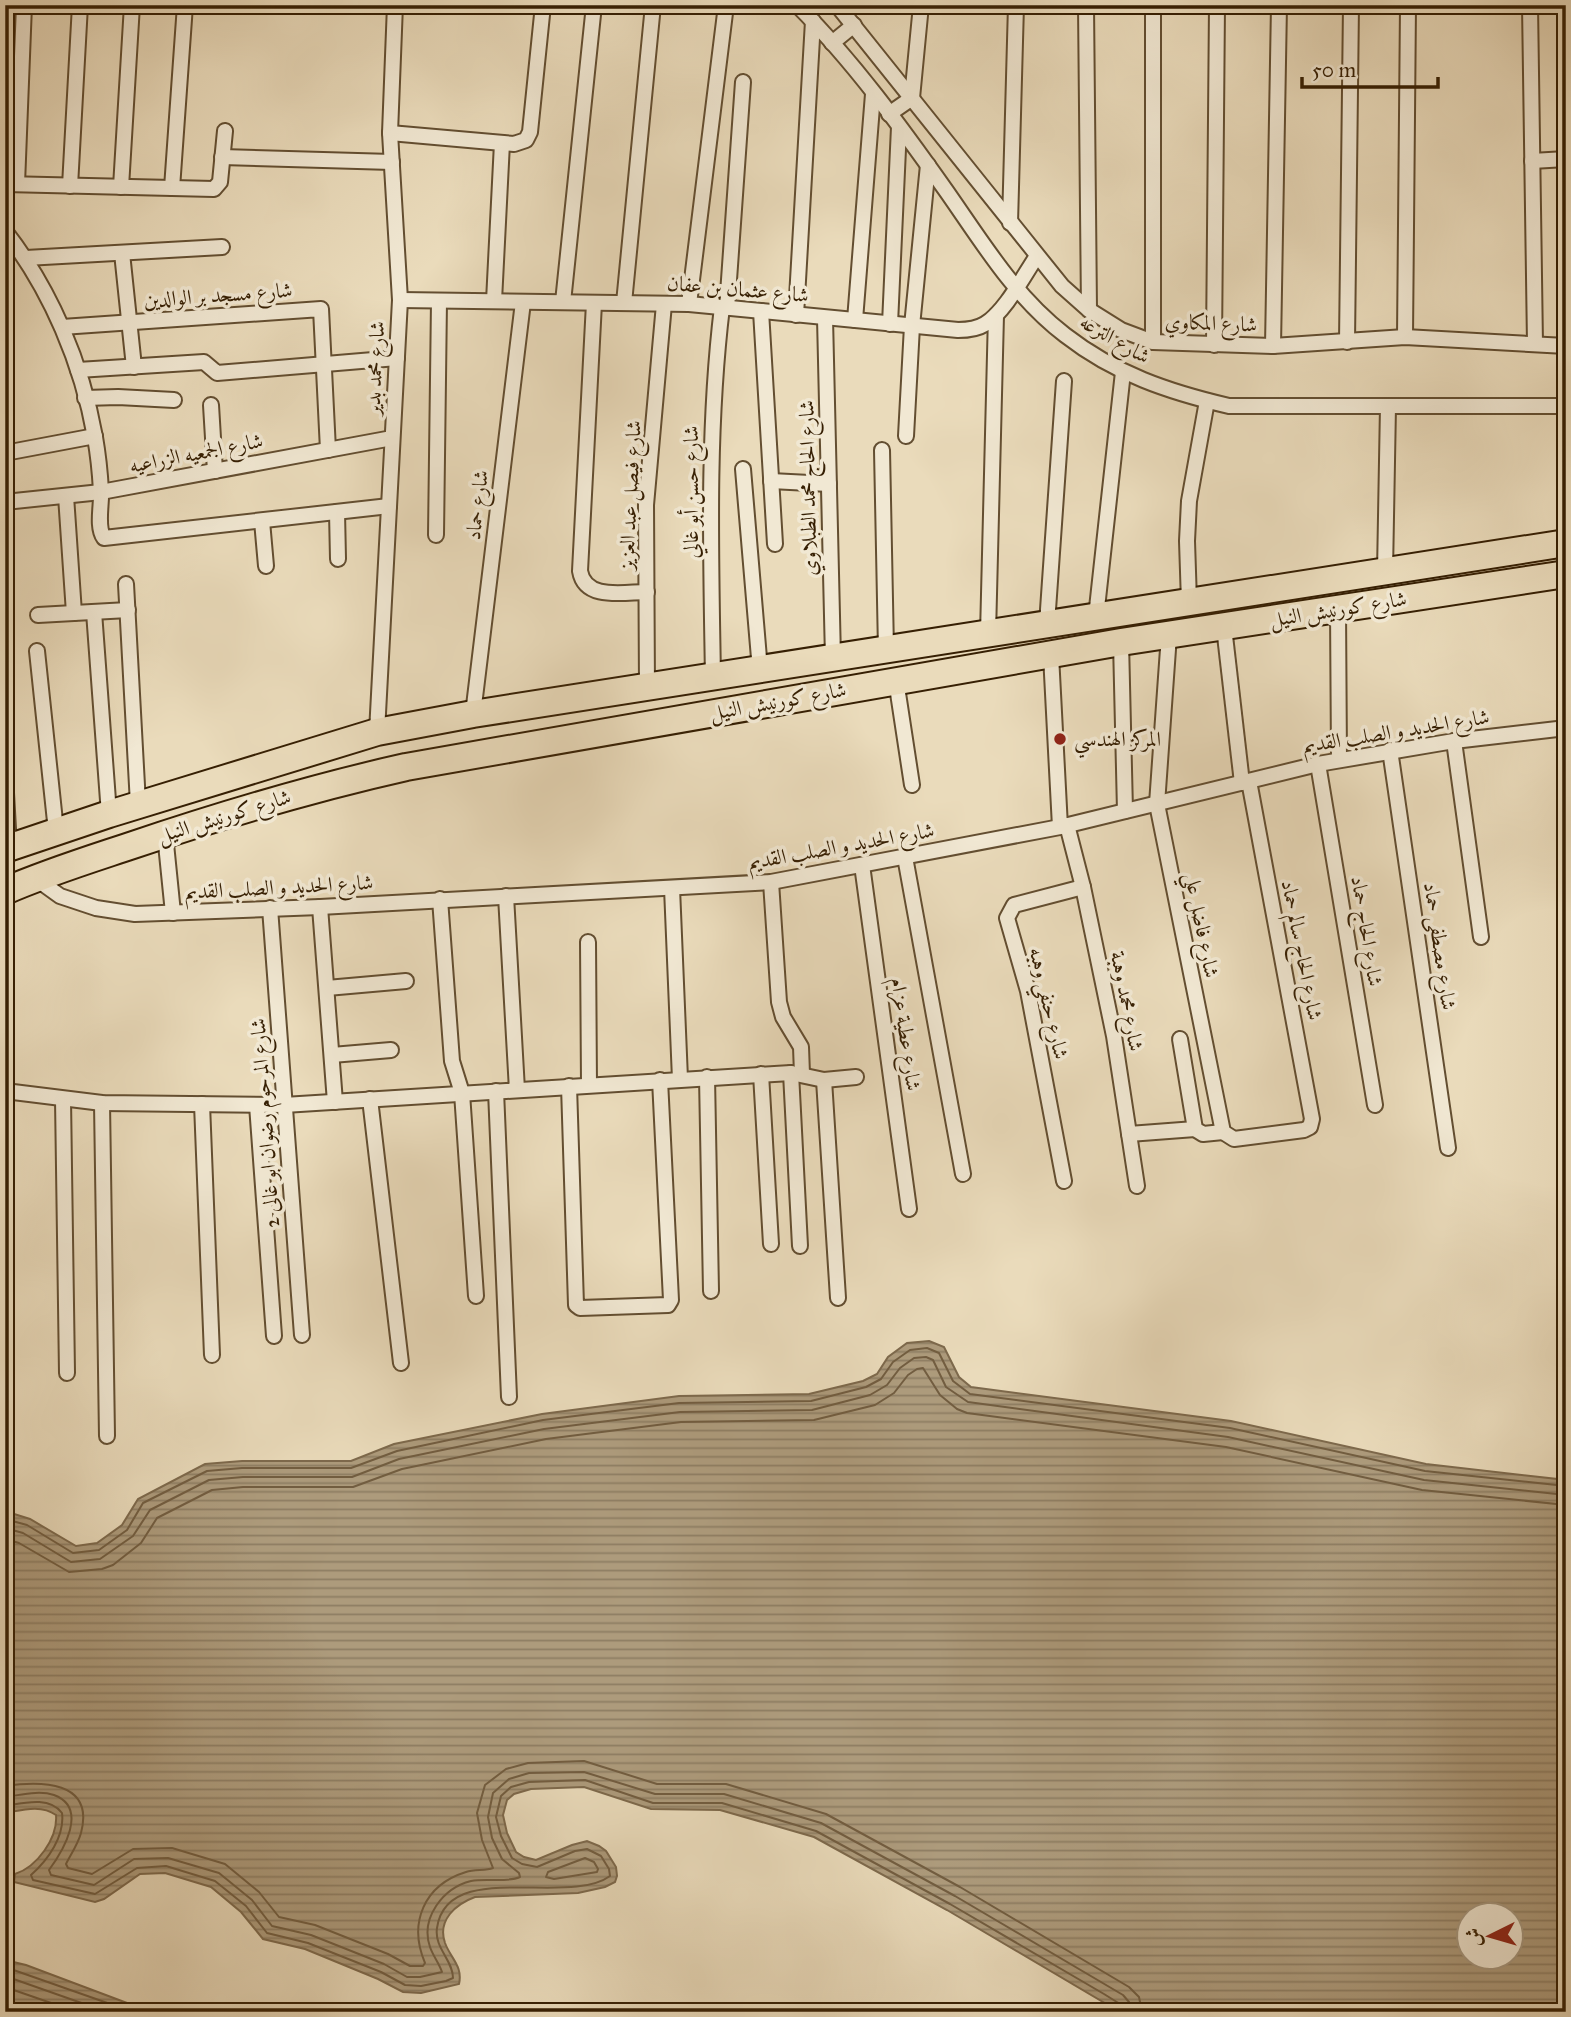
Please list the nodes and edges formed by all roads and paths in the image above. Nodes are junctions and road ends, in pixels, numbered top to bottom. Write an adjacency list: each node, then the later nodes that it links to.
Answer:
1 (24, 5): 37 (street)
2 (80, 5): 38 (street)
3 (132, 5): 39 (street)
4 (185, 5): 40 (street)
5 (396, 5): 30 (street, شارع محمد بدير)
6 (543, 5): 31 (street)
7 (594, 5): 52 (street)
8 (653, 5): 54 (street)
9 (726, 5): 56 (street)
10 (796, 5): 21 (street, شارع الترعه)
11 (838, 5): 22 (street, شارع المكاوي)
12 (921, 5): 26 (street)
13 (1016, 5): 41 (street)
14 (1086, 5): 58 (street)
15 (1153, 5): 69 (street)
16 (1217, 5): 72 (street)
17 (1279, 5): 73 (street)
18 (1351, 5): 70 (street)
19 (1408, 5): 68 (street)
20 (1530, 5): 34 (street)
21 (813, 21): 23 (street, شارع الترعه); 60 (street)
22 (854, 25): 23 (street); 26 (street, شارع المكاوي)
23 (832, 43): 25 (street, شارع الترعه)
24 (743, 82): 57 (street, شارع حسن أبو غالي)
25 (873, 94): 27 (street, شارع الترعه); 63 (street)
26 (912, 98): 27 (street); 41 (street, شارع المكاوي)
27 (889, 114): 28 (street, شارع الترعه)
28 (899, 127): 36 (street, شارع الترعه); 65 (street)
29 (225, 131): 32 (street)
30 (390, 133): 31 (street); 35 (street, شارع محمد بدير)
31 (502, 143): 50 (street)
32 (222, 157): 35 (street); 40 (street)
33 (1566, 159): 34 (street)
34 (1532, 161): 71 (street)
35 (392, 162): 48 (street, شارع محمد بدير)
36 (928, 165): 47 (street, شارع الترعه); 66 (street)
37 (11, 184): 38 (street)
38 (70, 186): 39 (street)
39 (121, 187): 40 (street)
40 (172, 188)
41 (1010, 223): 45 (street, شارع المكاوي)
42 (5, 231): 46 (street)
43 (222, 247): 44 (street)
44 (122, 253): 46 (street); 64 (street)
45 (1037, 256): 47 (street); 58 (street, شارع المكاوي)
46 (26, 258): 67 (street)
47 (1014, 288): 61 (street); 79 (street, شارع الترعه)
48 (400, 300): 49 (street, شارع عثمان بن عفان); 75 (street, شارع محمد بدير)
49 (439, 300): 50 (street, شارع عثمان بن عفان); 103 (street)
50 (494, 301): 51 (street, شارع عثمان بن عفان)
51 (523, 302): 52 (street, شارع عثمان بن عفان); 133 (street, شارع حماد)
52 (563, 302): 53 (street, شارع عثمان بن عفان)
53 (594, 303): 54 (street, شارع عثمان بن عفان); 111 (street)
54 (624, 303): 55 (street, شارع عثمان بن عفان)
55 (664, 304): 56 (street, شارع عثمان بن عفان); 111 (street, شارع فيصل عبد العزيز)
56 (689, 304): 57 (street, شارع عثمان بن عفان)
57 (724, 307): 59 (street, شارع عثمان بن عفان); 130 (street, شارع حسن أبو غالي)
58 (1089, 310): 69 (street, شارع المكاوي)
59 (761, 311): 60 (street, شارع عثمان بن عفان); 95 (street)
60 (796, 315): 62 (street, شارع عثمان بن عفان)
61 (996, 315): 66 (street, شارع عثمان بن عفان); 121 (street)
62 (825, 317): 63 (street, شارع عثمان بن عفان); 96 (street, شارع الحاج محمد الطبلاوي)
63 (855, 320): 65 (street, شارع عثمان بن عفان)
64 (130, 322): 67 (street, شارع مسجد بر الوالدين); 76 (street, شارع مسجد بر الوالدين); 77 (street)
65 (890, 324): 66 (street, شارع عثمان بن عفان)
66 (912, 326): 88 (street)
67 (62, 327): 78 (street)
68 (1405, 337): 70 (street, شارع المكاوي); 71 (street, شارع المكاوي)
69 (1153, 342): 72 (street, شارع المكاوي)
70 (1348, 342): 73 (street, شارع المكاوي)
71 (1535, 344): 74 (street, شارع المكاوي)
72 (1214, 345): 73 (street, شارع المكاوي)
73 (1273, 346)
74 (1566, 346)
75 (397, 358): 76 (street); 89 (street, شارع محمد بدير)
76 (324, 364): 77 (street); 90 (street, شارع مسجد بر الوالدين)
77 (134, 367): 78 (street)
78 (78, 370): 81 (street)
79 (1123, 372): 83 (street, شارع الترعه); 118 (street)
80 (1064, 381): 119 (street)
81 (85, 398): 82 (street); 87 (street)
82 (174, 400)
83 (1207, 401): 85 (street, شارع الترعه); 112 (street)
84 (211, 405): 94 (street)
85 (1388, 406): 86 (street, شارع الترعه); 108 (street)
86 (1566, 406)
87 (94, 436): 92 (street); 97 (street)
88 (906, 436)
89 (392, 438): 90 (street, شارع الجمعيه الزراعيه); 100 (street, شارع محمد بدير)
90 (328, 450): 94 (street, شارع الجمعيه الزراعيه)
91 (883, 450): 125 (street)
92 (5, 453)
93 (743, 469): 129 (street)
94 (215, 471): 97 (street, شارع الجمعيه الزراعيه)
95 (771, 481): 96 (street); 105 (street)
96 (829, 484): 128 (street, شارع الحاج محمد الطبلاوي)
97 (101, 492): 98 (street, شارع الجمعيه الزراعيه); 102 (street)
98 (66, 496): 99 (street, شارع الجمعيه الزراعيه); 116 (street)
99 (5, 502)
100 (389, 506): 101 (street); 135 (street, شارع محمد بدير)
101 (337, 512): 102 (street); 106 (street)
102 (262, 521): 107 (street)
103 (436, 535)
104 (1566, 543): 108 (highway, شارع كورنيش النيل)
105 (775, 544)
106 (338, 559)
107 (266, 566)
108 (1385, 572): 112 (highway, شارع كورنيش النيل)
109 (1566, 574): 114 (highway, شارع كورنيش النيل)
110 (126, 584): 113 (street)
111 (646, 592): 132 (street, شارع فيصل عبد العزيز)
112 (1189, 603): 118 (highway, شارع كورنيش النيل)
113 (128, 610): 115 (street); 143 (street)
114 (1338, 610): 120 (highway, شارع كورنيش النيل); 138 (street)
115 (94, 612): 116 (street); 146 (street)
116 (74, 613): 117 (street)
117 (38, 615)
118 (1096, 617): 119 (highway, شارع كورنيش النيل)
119 (1047, 624): 121 (highway, شارع كورنيش النيل)
120 (1224, 626): 122 (highway, شارع كورنيش النيل); 141 (street, شارع الحاج سالم حماد)
121 (988, 634): 124 (highway, شارع كورنيش النيل)
122 (1169, 635): 123 (highway, شارع كورنيش النيل); 144 (street, شارع فاضل علي)
123 (1121, 642): 127 (highway, شارع كورنيش النيل); 145 (street)
124 (915, 645): 125 (highway, شارع كورنيش النيل); 131 (highway)
125 (886, 650): 128 (highway, شارع كورنيش النيل)
126 (37, 651): 148 (street)
127 (1051, 655): 131 (highway, شارع كورنيش النيل); 147 (street, شارع محمد وهبة)
128 (833, 658): 129 (highway, شارع كورنيش النيل)
129 (760, 670): 130 (highway, شارع كورنيش النيل)
130 (713, 678): 132 (highway, شارع كورنيش النيل)
131 (908, 678): 142 (street); 149 (highway, شارع كورنيش النيل)
132 (647, 688): 133 (highway, شارع كورنيش النيل)
133 (473, 714): 135 (highway, شارع كورنيش النيل)
134 (1566, 728): 136 (street, شارع الحديد و الصلب القديم)
135 (377, 732): 143 (highway, شارع كورنيش النيل)
136 (1454, 741): 137 (street, شارع الحديد و الصلب القديم); 163 (street)
137 (1391, 750): 138 (street, شارع الحديد و الصلب القديم); 194 (street, شارع مصطفى حماد)
138 (1339, 760): 139 (street, شارع الحديد و الصلب القديم)
139 (1318, 764): 141 (street, شارع الحديد و الصلب القديم); 190 (street, شارع الحاج حماد)
140 (5, 775): 150 (street)
141 (1245, 782): 144 (street, شارع الحديد و الصلب القديم); 192 (street, شارع الحاج سالم حماد)
142 (912, 785)
143 (138, 804): 146 (highway, شارع كورنيش النيل)
144 (1157, 804): 145 (street, شارع الحديد و الصلب القديم); 192 (street, شارع فاضل علي)
145 (1125, 811): 147 (street, شارع الحديد و الصلب القديم)
146 (108, 814): 148 (highway, شارع كورنيش النيل)
147 (1063, 826): 151 (street, شارع الحديد و الصلب القديم); 155 (street, شارع محمد وهبة)
148 (56, 831): 150 (highway, شارع كورنيش النيل)
149 (165, 834): 153 (highway, شارع كورنيش النيل); 162 (street)
150 (7, 848)
151 (905, 857): 152 (street, شارع الحديد و الصلب القديم); 195 (street)
152 (862, 865): 154 (street, شارع الحديد و الصلب القديم); 198 (street, شارع عطية عزام)
153 (35, 878): 157 (highway, شارع كورنيش النيل); 162 (street, شارع الحديد و الصلب القديم)
154 (771, 882): 156 (street, شارع الحديد و الصلب القديم); 170 (street)
155 (1083, 887): 193 (street, شارع محمد وهبة); 196 (street, شارع حنفي وهبه)
156 (672, 888): 158 (street, شارع الحديد و الصلب القديم); 174 (street)
157 (5, 891)
158 (506, 896): 159 (street, شارع الحديد و الصلب القديم); 179 (street)
159 (440, 899): 160 (street, شارع الحديد و الصلب القديم); 182 (street)
160 (320, 906): 161 (street, شارع الحديد و الصلب القديم); 166 (street)
161 (270, 908): 162 (street, شارع الحديد و الصلب القديم); 189 (street, شارع المرحوم رضوان ابو غالى 2)
162 (173, 913)
163 (1481, 937)
164 (588, 942): 177 (street)
165 (406, 981): 166 (street)
166 (327, 988): 169 (street)
167 (1180, 1039): 191 (street)
168 (391, 1050): 169 (street)
169 (332, 1055): 186 (street)
170 (797, 1073): 171 (street); 176 (street); 200 (street)
171 (761, 1074): 172 (street); 199 (street)
172 (707, 1077): 174 (street); 201 (street)
173 (856, 1077): 176 (street)
174 (680, 1079): 175 (street)
175 (660, 1080): 177 (street); 178 (street)
176 (824, 1080): 203 (street)
177 (589, 1085): 178 (street)
178 (569, 1086): 179 (street)
179 (517, 1090): 181 (street)
180 (5, 1091): 183 (street)
181 (496, 1091): 182 (street); 209 (street)
182 (462, 1093): 184 (street); 202 (street)
183 (63, 1098): 185 (street); 208 (street)
184 (370, 1099): 186 (street); 207 (street)
185 (102, 1102): 187 (street); 210 (street)
186 (335, 1102): 189 (street)
187 (202, 1104): 188 (street); 206 (street)
188 (257, 1105): 189 (street); 205 (street)
189 (285, 1105): 204 (street, شارع المرحوم رضوان ابو غالى 2)
190 (1375, 1105)
191 (1195, 1129): 192 (street); 193 (street)
192 (1223, 1132)
193 (1129, 1134): 197 (street, شارع محمد وهبة)
194 (1448, 1148)
195 (963, 1174)
196 (1064, 1181)
197 (1137, 1186)
198 (909, 1209)
199 (771, 1244)
200 (800, 1246)
201 (711, 1291)
202 (476, 1296)
203 (838, 1298)
204 (302, 1335)
205 (274, 1336)
206 (212, 1355)
207 (401, 1363)
208 (67, 1373)
209 (509, 1397)
210 (107, 1436)

